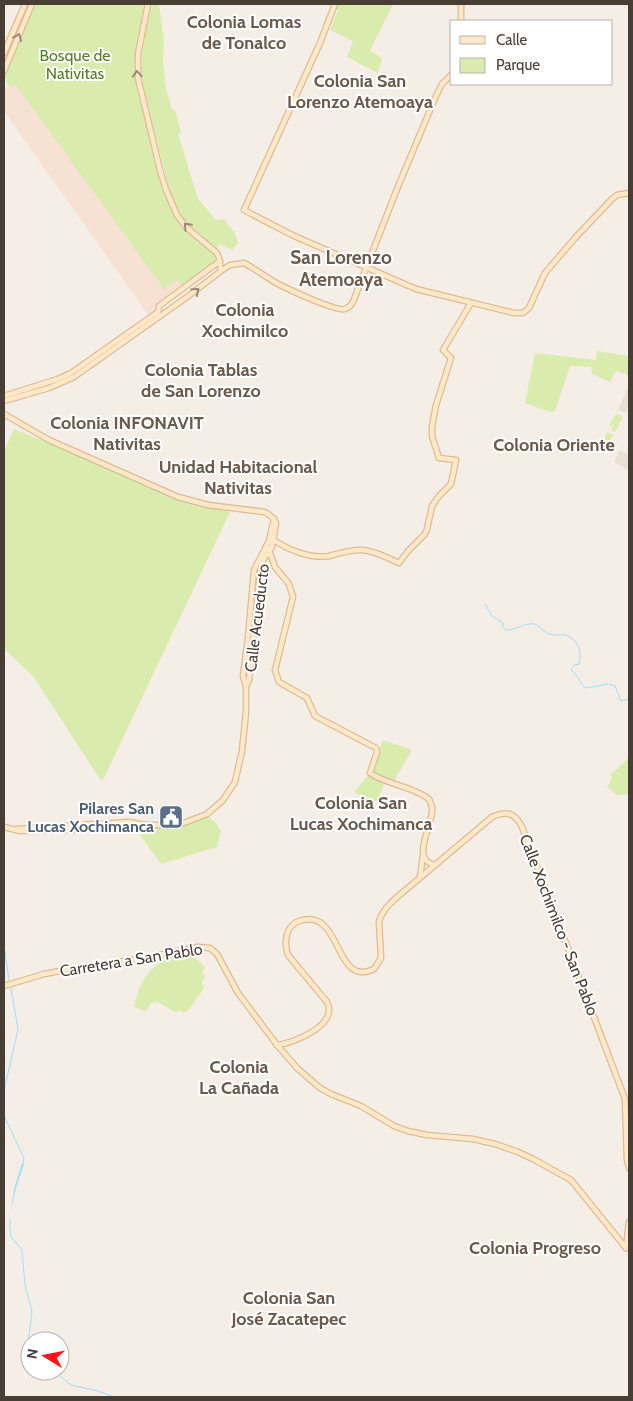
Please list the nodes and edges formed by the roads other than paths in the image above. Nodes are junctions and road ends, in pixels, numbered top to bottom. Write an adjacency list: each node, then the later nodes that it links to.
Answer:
1 (25, 4): 7 (street)
2 (32, 4): 8 (street, one-way to 2)
3 (148, 4): 11 (street, one-way to 3)
4 (336, 4): 13 (street)
5 (461, 4): 6 (street)
6 (461, 20)
7 (4, 53)
8 (4, 71)
9 (450, 76): 13 (street)
10 (629, 194): 15 (street)
11 (220, 261): 12 (street); 14 (street); 16 (street)
12 (230, 265): 13 (street); 14 (street)
13 (367, 268): 15 (street)
14 (221, 270): 17 (street, one-way to 14)
15 (471, 303): 20 (street)
16 (4, 396)
17 (4, 401)
18 (4, 414): 19 (street, Calle Acueducto)
19 (273, 535): 20 (street); 21 (street, Calle Acueducto); 21 (street)
20 (280, 544): 21 (street)
21 (269, 548): 22 (street, Calle Acueducto); 23 (street, Calle Acueducto); 26 (street)
22 (254, 573): 23 (street); 24 (street, Calle Acueducto)
23 (260, 573): 24 (street, Calle Acueducto)
24 (246, 686): 25 (street, Calle Acueducto)
25 (4, 827)
26 (423, 854): 27 (street); 28 (street)
27 (434, 865): 28 (street); 31 (street, Calle Xochimilco - San Pablo)
28 (420, 877): 30 (street)
29 (5, 986): 30 (street, Carretera a San Pablo)
30 (277, 1045): 33 (street)
31 (628, 1140): 32 (street, Calle Xochimilco - San Pablo)
32 (629, 1168)
33 (629, 1222)

